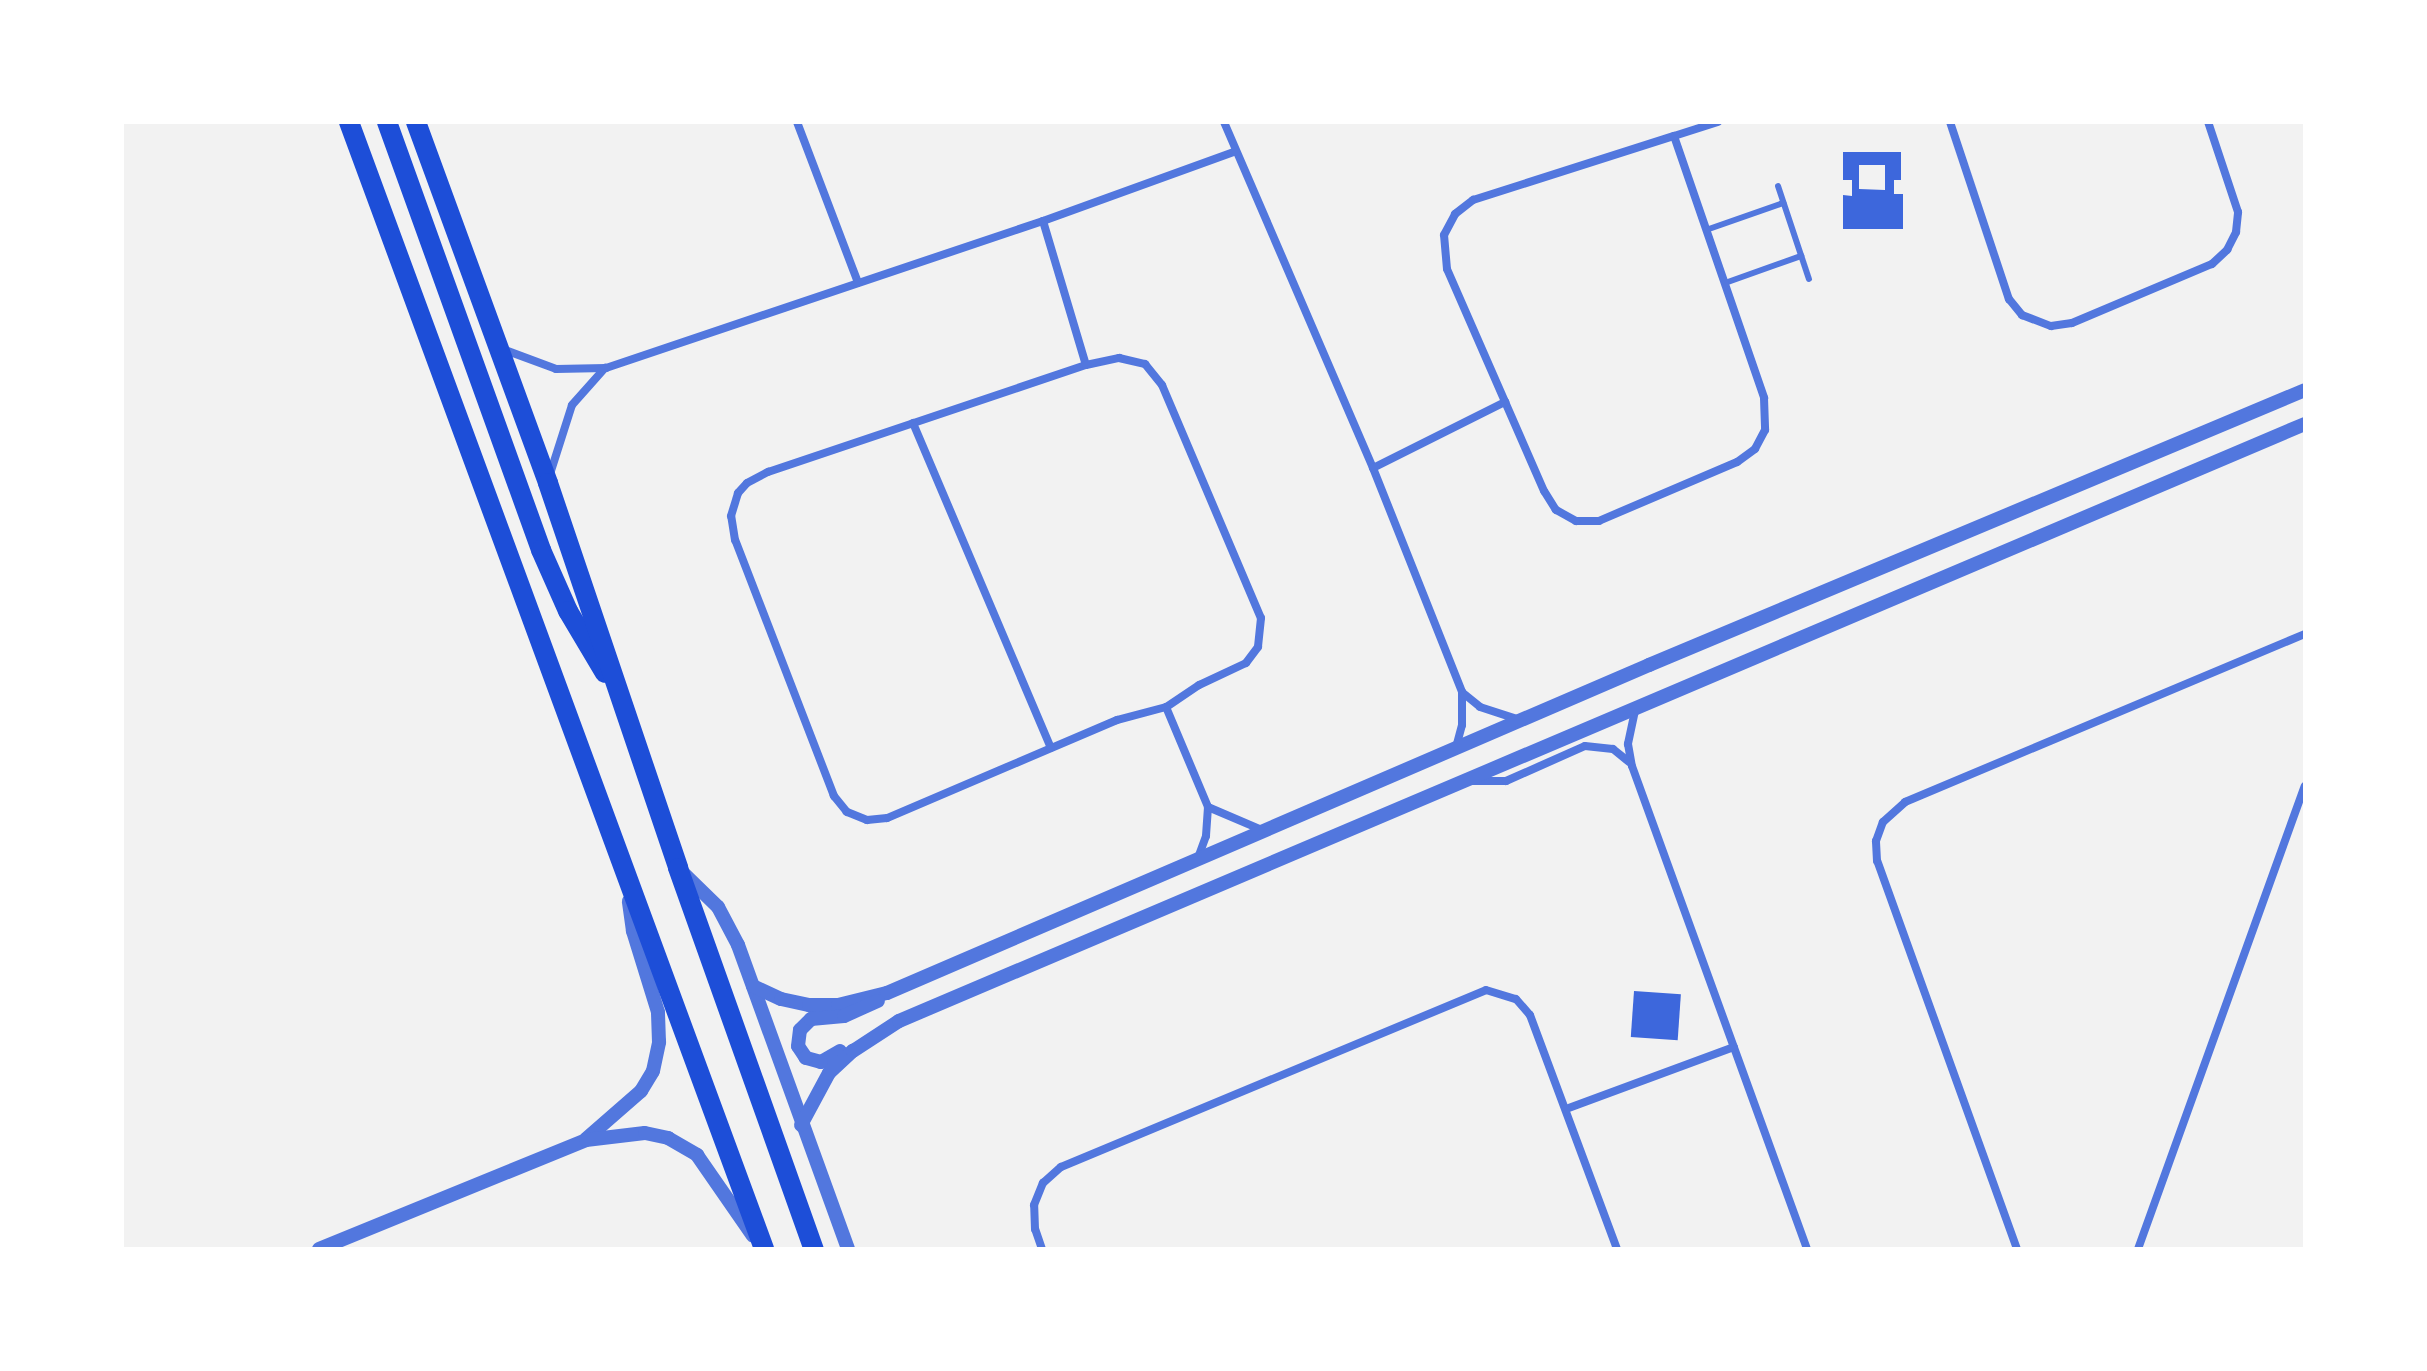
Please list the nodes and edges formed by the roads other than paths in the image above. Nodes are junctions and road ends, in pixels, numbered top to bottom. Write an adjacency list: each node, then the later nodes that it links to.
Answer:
1 (349, 122): 43 (main road)
2 (387, 122): 30 (main road)
3 (416, 122): 19 (main road)
4 (797, 122): 17 (street)
5 (1224, 122): 10 (street)
6 (1718, 122): 9 (street)
7 (1950, 122): 8 (street)
8 (2208, 122)
9 (1674, 136): 14 (street); 23 (street)
10 (1236, 151): 13 (street); 26 (street)
11 (1778, 186): 12 (lane)
12 (1783, 203): 14 (lane); 15 (lane)
13 (1043, 221): 17 (street); 20 (street)
14 (1706, 230): 18 (street)
15 (1801, 256): 16 (lane); 18 (lane)
16 (1809, 279)
17 (858, 283): 21 (street)
18 (1725, 283): 23 (street)
19 (495, 344): 21 (street); 27 (main road)
20 (1086, 365): 24 (street); 32 (street)
21 (606, 368): 27 (street)
22 (2305, 390): 33 (street)
23 (1505, 402): 26 (street)
24 (913, 423): 34 (street); 34 (street)
25 (2305, 424): 31 (street)
26 (1373, 468): 29 (street)
27 (548, 483): 30 (main road)
28 (2305, 634): 58 (street)
29 (1462, 692): 33 (street); 35 (street)
30 (621, 695): 42 (main road)
31 (1637, 705): 36 (street); 37 (street)
32 (1166, 707): 34 (street); 39 (street)
33 (1522, 720): 35 (street)
34 (1051, 748)
35 (1456, 748): 40 (street)
36 (1632, 766): 37 (street); 47 (street)
37 (1464, 780): 46 (street)
38 (2305, 786): 59 (street)
39 (1208, 807): 40 (street); 41 (street)
40 (1263, 831): 41 (street)
41 (1198, 858): 45 (street)
42 (678, 868): 44 (street); 53 (main road)
43 (625, 873): 50 (street); 52 (main road)
44 (753, 986): 45 (street); 49 (street)
45 (887, 993): 46 (street)
46 (899, 1021): 49 (street)
47 (1734, 1047): 48 (street); 57 (street)
48 (1566, 1109): 55 (street); 56 (street)
49 (801, 1125): 54 (street)
50 (586, 1140): 51 (street); 52 (street)
51 (329, 1247)
52 (763, 1249)
53 (814, 1249)
54 (848, 1249)
55 (1042, 1249)
56 (1617, 1249)
57 (1807, 1249)
58 (2017, 1249)
59 (2138, 1249)

